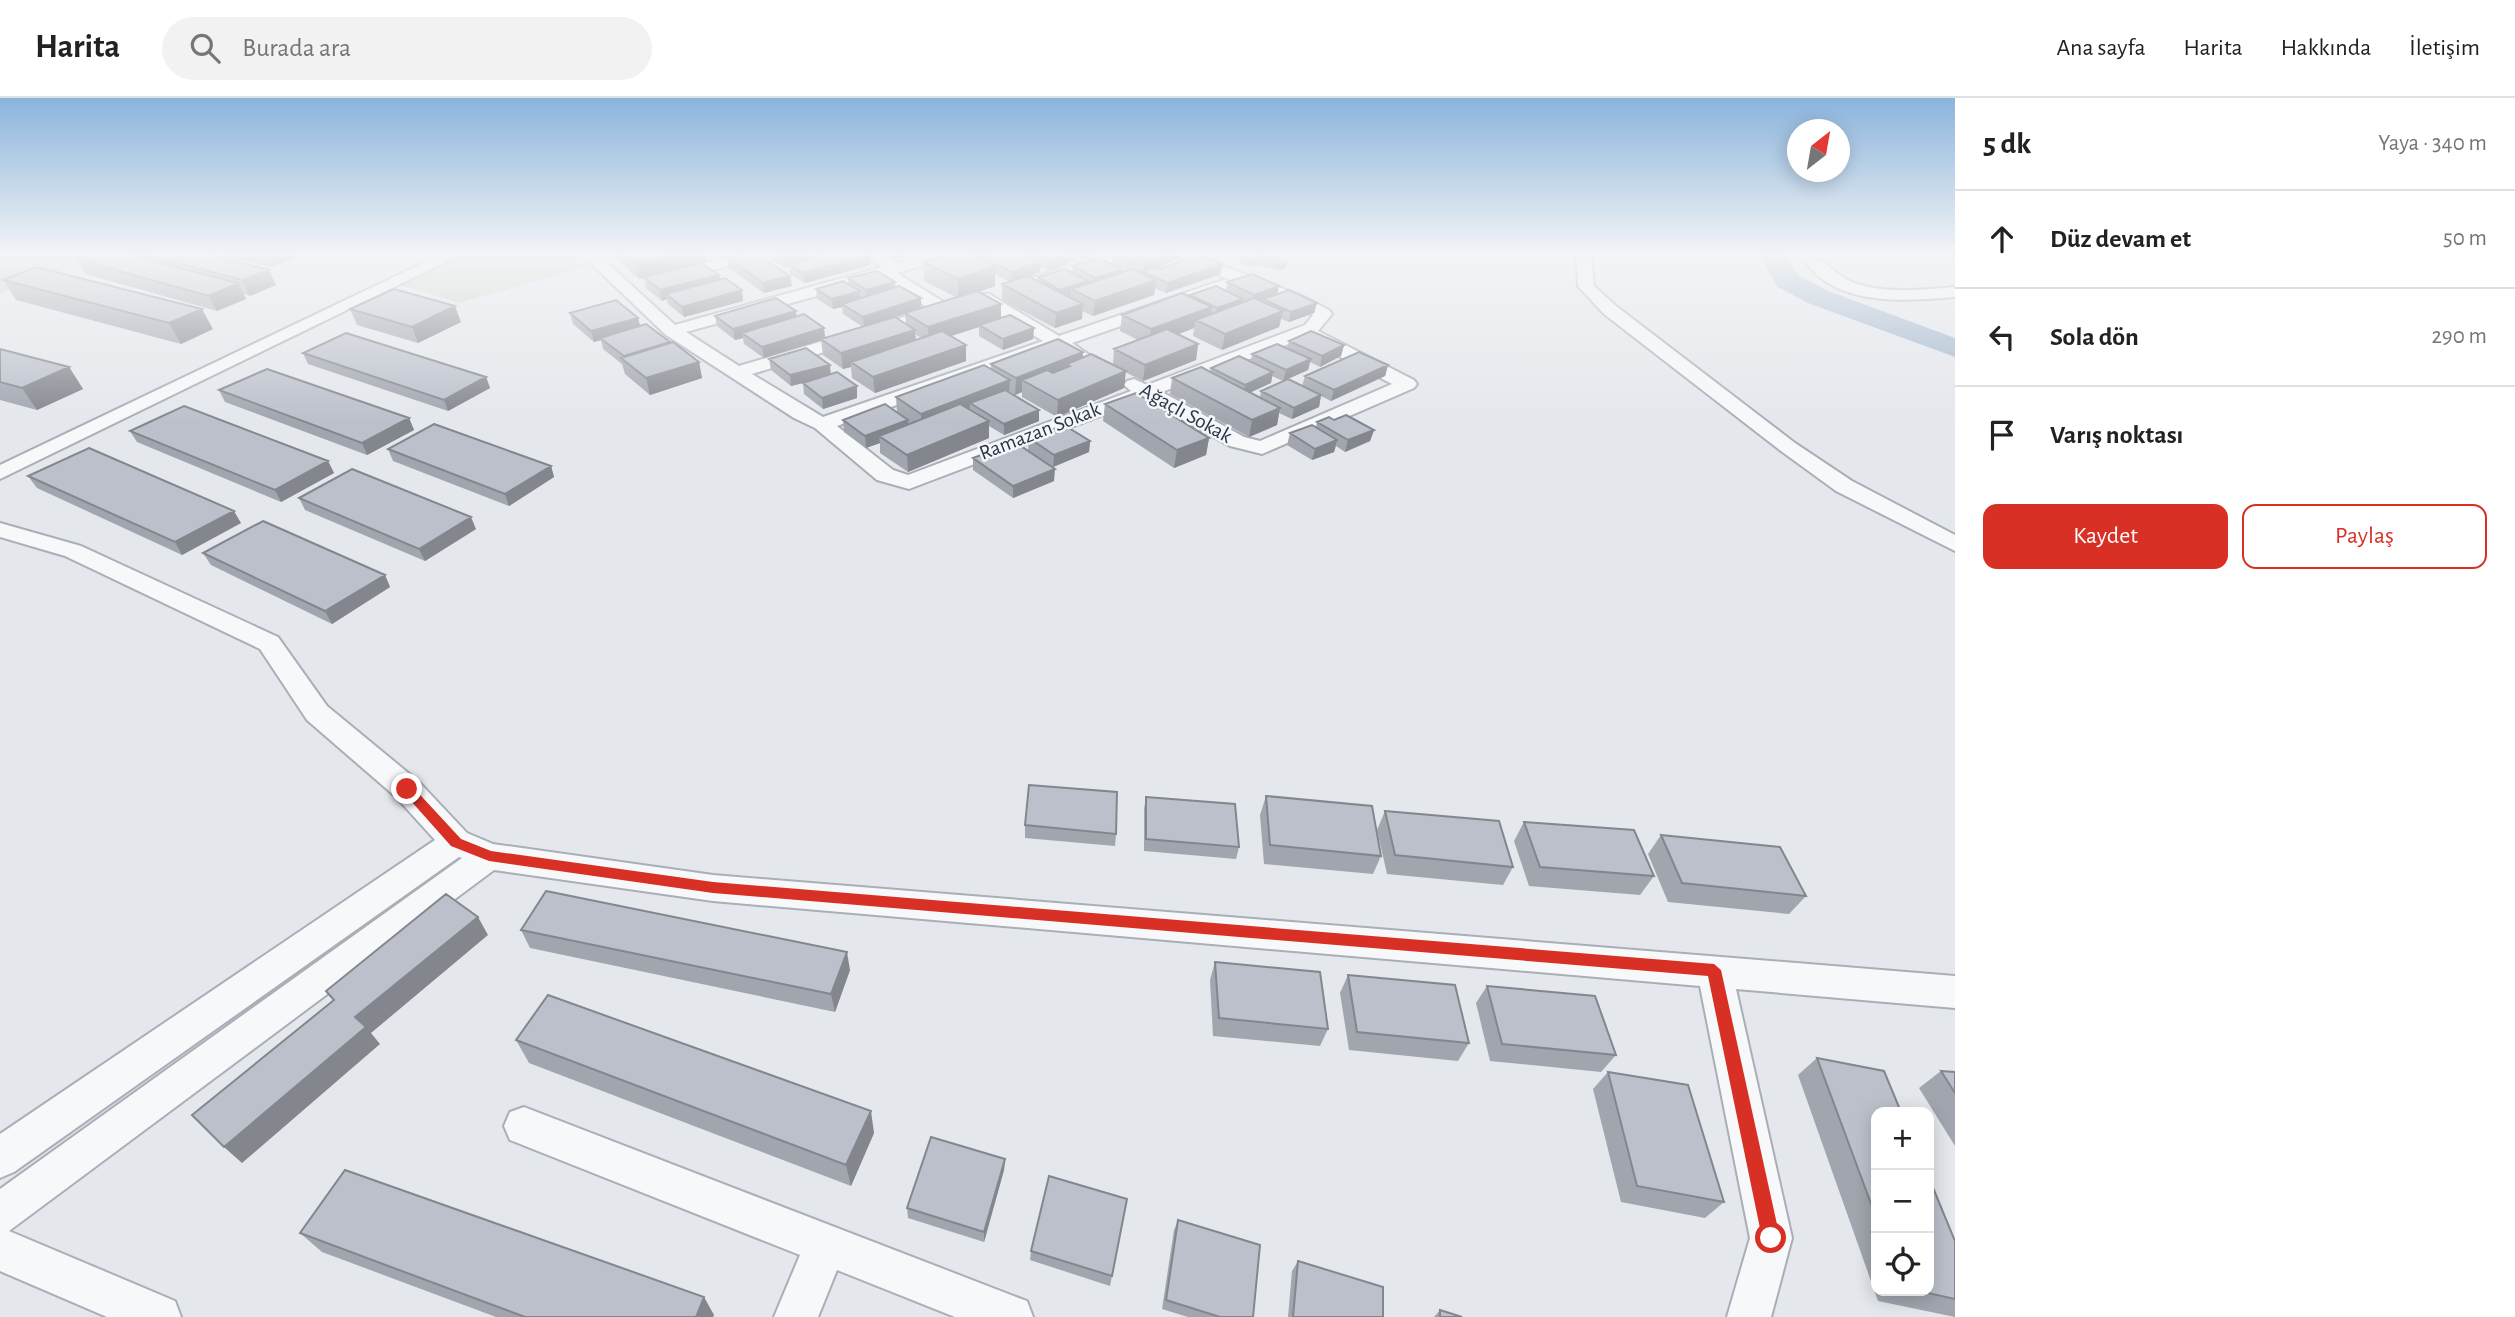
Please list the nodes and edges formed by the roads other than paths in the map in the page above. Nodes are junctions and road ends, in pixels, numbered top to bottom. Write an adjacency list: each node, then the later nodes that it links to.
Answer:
1 (321, 309): 18 (street)
2 (327, 309): 19 (street)
3 (647, 309): 10 (street)
4 (752, 309): 10 (street)
5 (948, 309): 14 (street)
6 (976, 309): 12 (street)
7 (1150, 309): 12 (street)
8 (1313, 309): 11 (street, Ramazan Sokak)
9 (1609, 309): 21 (street)
10 (672, 331): 14 (street)
11 (1305, 332): 16 (street, Ramazan Sokak); 16 (street, Ağaçlı Sokak)
12 (1055, 341): 13 (street); 17 (street)
13 (1100, 366)
14 (739, 372): 17 (street)
15 (1122, 378): 16 (street, Ağaçlı Sokak)
16 (1144, 391): 17 (street, Ramazan Sokak)
17 (822, 424)
18 (0, 461)
19 (0, 473)
20 (0, 530): 22 (street)
21 (1955, 544)
22 (456, 842): 23 (street); 27 (street)
23 (489, 856): 24 (street); 28 (street)
24 (1714, 970): 25 (street); 34 (street)
25 (1955, 992)
26 (524, 1126): 29 (street)
27 (0, 1158)
28 (0, 1214)
29 (826, 1245): 32 (street); 33 (street)
30 (0, 1249): 31 (street)
31 (159, 1317)
32 (796, 1317)
33 (1011, 1317)
34 (1749, 1317)

